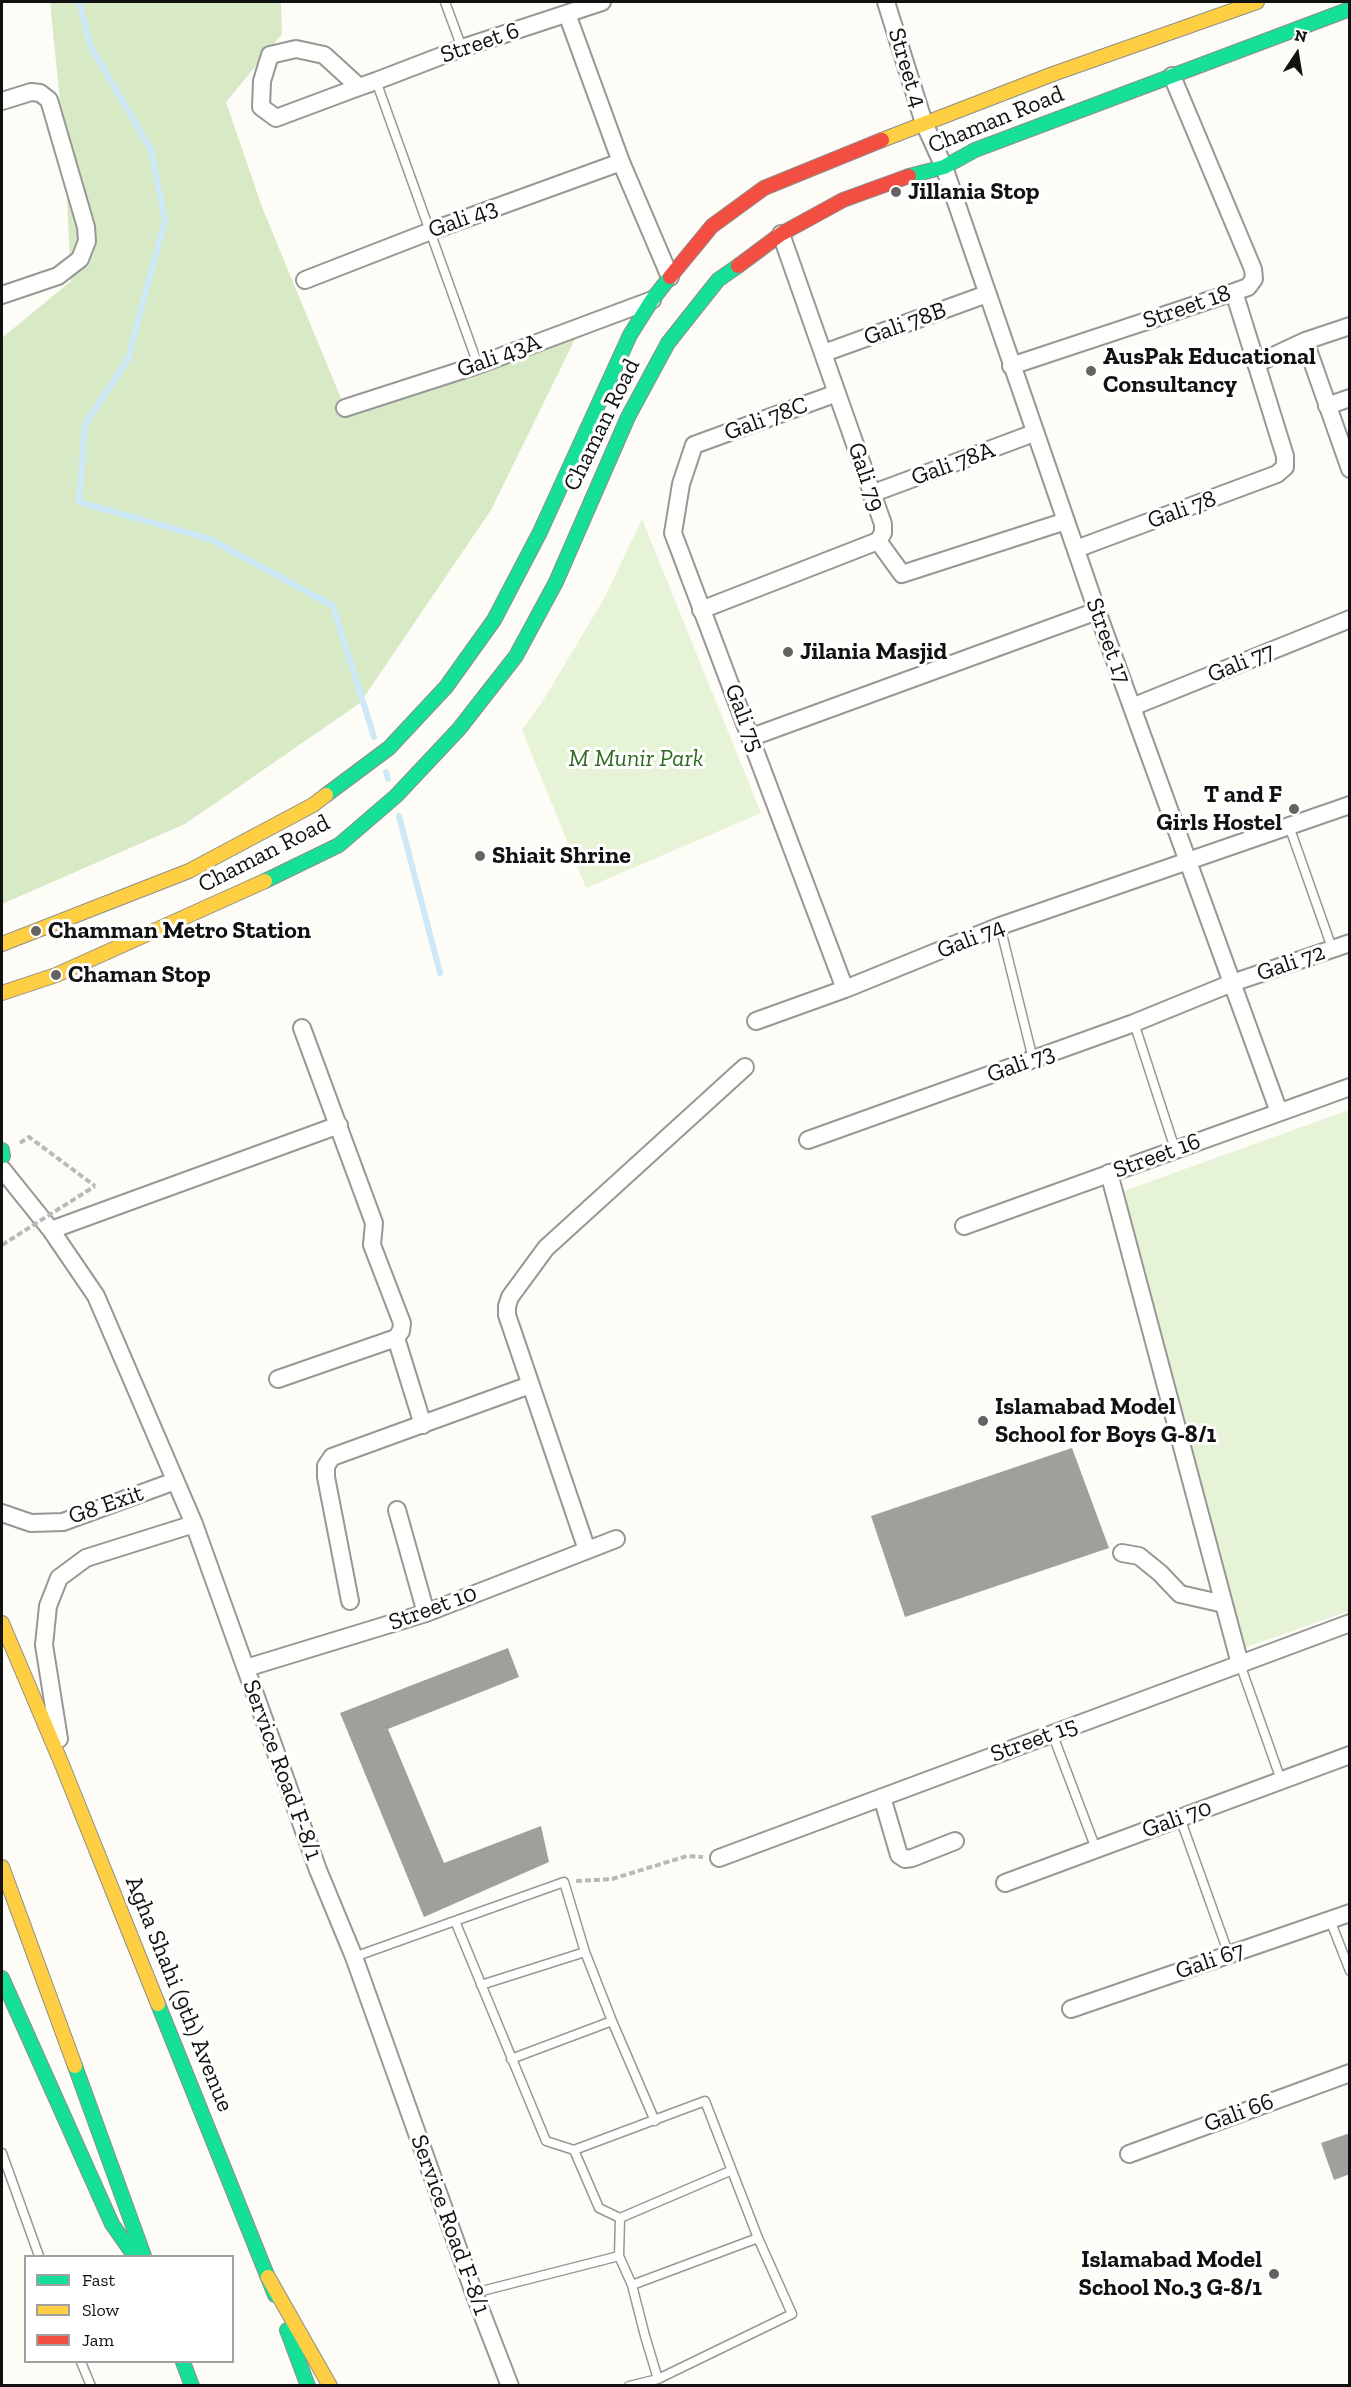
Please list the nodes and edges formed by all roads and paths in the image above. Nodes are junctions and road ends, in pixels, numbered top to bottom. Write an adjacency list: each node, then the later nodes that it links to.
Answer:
1 (445, 2): 7 (lane)
2 (602, 2): 6 (street, Street 6)
3 (886, 2): 12 (street, Street 4)
4 (1257, 2): 12 (main road, Chaman Road)
5 (1350, 9): 8 (main road, Chaman Road)
6 (567, 14): 7 (street, Street 6); 13 (street)
7 (462, 48): 9 (street, Street 6)
8 (1172, 76): 14 (main road, Chaman Road); 19 (street, Street 18)
9 (376, 81): 10 (street, Street 6); 15 (lane)
10 (359, 87): 10 (street, Street 6)
11 (2, 102): 21 (street)
12 (924, 123): 14 (street, Street 4); 17 (main road, Chaman Road)
13 (621, 162): 15 (street, Gali 43); 17 (street)
14 (944, 167): 16 (main road, Chaman Road); 20 (street, Street 17)
15 (431, 231): 18 (street, Gali 43); 27 (lane)
16 (781, 234): 25 (street, Gali 79); 54 (main road, Chaman Road)
17 (670, 277): 22 (main road, Chaman Road)
18 (305, 280)
19 (1234, 292): 26 (street); 28 (street, Street 18)
20 (987, 294): 25 (street, Gali 78B); 28 (street, Street 17)
21 (2, 295)
22 (652, 300): 27 (street, Gali 43A); 50 (main road, Chaman Road)
23 (1350, 326): 24 (street)
24 (1305, 341): 26 (street); 31 (street)
25 (824, 353): 29 (street, Gali 79)
26 (1256, 364): 39 (street, Gali 78)
27 (478, 365): 32 (street, Gali 43A)
28 (1011, 366): 33 (street, Street 17)
29 (837, 393): 34 (street, Gali 78C); 36 (street, Gali 79)
30 (1350, 398): 31 (street)
31 (1327, 406): 35 (street)
32 (345, 408)
33 (1034, 434): 36 (street, Gali 78A); 37 (street, Street 17)
34 (694, 445): 40 (street, Gali 75)
35 (1350, 469)
36 (871, 494): 38 (street, Gali 79)
37 (1066, 521): 38 (street); 39 (street, Street 17)
38 (878, 541): 40 (street, Gali 79)
39 (1076, 549): 41 (street, Street 17)
40 (701, 610): 44 (street, Gali 75)
41 (1097, 611): 43 (street, Street 17); 44 (street)
42 (1350, 619): 43 (street, Gali 77)
43 (1132, 706): 47 (street, Street 17)
44 (752, 738): 53 (street, Gali 75)
45 (1350, 805): 46 (street, Gali 74)
46 (1289, 826): 47 (street, Gali 74); 51 (lane)
47 (1187, 862): 48 (street, Gali 74); 52 (street, Street 17)
48 (1000, 927): 53 (street, Gali 74); 58 (lane)
49 (1350, 943): 51 (street, Gali 72)
50 (2, 944)
51 (1332, 948): 52 (street, Gali 72)
52 (1232, 983): 56 (street, Gali 73); 61 (street, Street 17)
53 (845, 989): 55 (street, Gali 74)
54 (3, 997)
55 (756, 1021)
56 (1134, 1023): 58 (street, Gali 73); 65 (lane)
57 (302, 1028): 62 (street)
58 (1033, 1059): 64 (street, Gali 73)
59 (745, 1067): 73 (street)
60 (1350, 1087): 61 (street, Street 16)
61 (1279, 1112): 65 (street, Street 16)
62 (339, 1125): 69 (street); 71 (street)
63 (29, 1137): 70 (path, bridge)
64 (808, 1140)
65 (1175, 1149): 67 (street, Street 16)
66 (3, 1161): 69 (street, Service Road F-8/1)
67 (1108, 1173): 68 (street, Street 16); 83 (street)
68 (964, 1226)
69 (51, 1230): 75 (street, Service Road F-8/1)
70 (2, 1245)
71 (396, 1338): 72 (street); 74 (street)
72 (278, 1379)
73 (530, 1385): 74 (street); 80 (street)
74 (423, 1425): 82 (street)
75 (175, 1481): 77 (street, G8 Exit); 78 (street, Service Road F-8/1)
76 (397, 1510): 84 (street)
77 (2, 1513)
78 (194, 1524): 88 (street, Service Road F-8/1); 91 (street)
79 (616, 1539): 80 (street, Street 10)
80 (587, 1550): 84 (street, Street 10)
81 (1122, 1553): 83 (street)
82 (350, 1601)
83 (1224, 1604): 87 (street)
84 (426, 1613): 88 (street, Street 10)
85 (2, 1623): 91 (main road, Agha Shahi (9th) Avenue)
86 (1350, 1623): 87 (street, Street 15)
87 (1240, 1664): 89 (street, Street 15); 92 (lane)
88 (246, 1668): 106 (street, Service Road F-8/1)
89 (1052, 1733): 93 (street, Street 15); 96 (lane)
90 (1350, 1755): 92 (street, Gali 70)
91 (63, 1767): 125 (main road, Agha Shahi (9th) Avenue)
92 (1281, 1780): 94 (street, Gali 70)
93 (882, 1797): 95 (street); 97 (street, Street 15)
94 (1180, 1818): 96 (street, Gali 70); 105 (lane)
95 (955, 1841)
96 (1096, 1849): 100 (street, Gali 70)
97 (719, 1857): 99 (path)
98 (2, 1867): 123 (main road)
99 (564, 1882): 103 (lane); 104 (lane)
100 (1005, 1883)
101 (1350, 1913): 102 (street, Gali 67)
102 (1330, 1920): 105 (street, Gali 67); 107 (lane)
103 (455, 1921): 106 (lane); 109 (lane)
104 (585, 1952): 109 (lane); 111 (lane)
105 (1229, 1955): 110 (street, Gali 67)
106 (354, 1957): 127 (street, Service Road F-8/1)
107 (1350, 1971)
108 (2, 1978): 122 (main road)
109 (481, 1985): 112 (lane)
110 (1071, 2009)
111 (612, 2021): 112 (lane); 114 (lane)
112 (511, 2059): 115 (lane)
113 (1350, 2073): 117 (street, Gali 66)
114 (655, 2121): 115 (lane); 118 (lane)
115 (574, 2150): 119 (lane)
116 (2, 2153): 121 (lane)
117 (1129, 2154)
118 (730, 2171): 119 (lane); 120 (lane)
119 (620, 2218): 124 (lane)
120 (758, 2238): 126 (lane); 130 (lane)
121 (39, 2255)
122 (133, 2255)
123 (144, 2255)
124 (619, 2256): 126 (lane); 127 (lane)
125 (268, 2277): 134 (main road, Agha Shahi (9th) Avenue); 135 (main road)
126 (632, 2285): 130 (lane)
127 (474, 2293): 136 (street, Service Road F-8/1)
128 (82, 2363): 132 (lane)
129 (184, 2363): 133 (main road)
130 (658, 2379): 131 (lane)
131 (639, 2384): 137 (lane)
132 (91, 2385)
133 (192, 2385)
134 (308, 2385)
135 (330, 2385)
136 (510, 2385)
137 (629, 2385)

